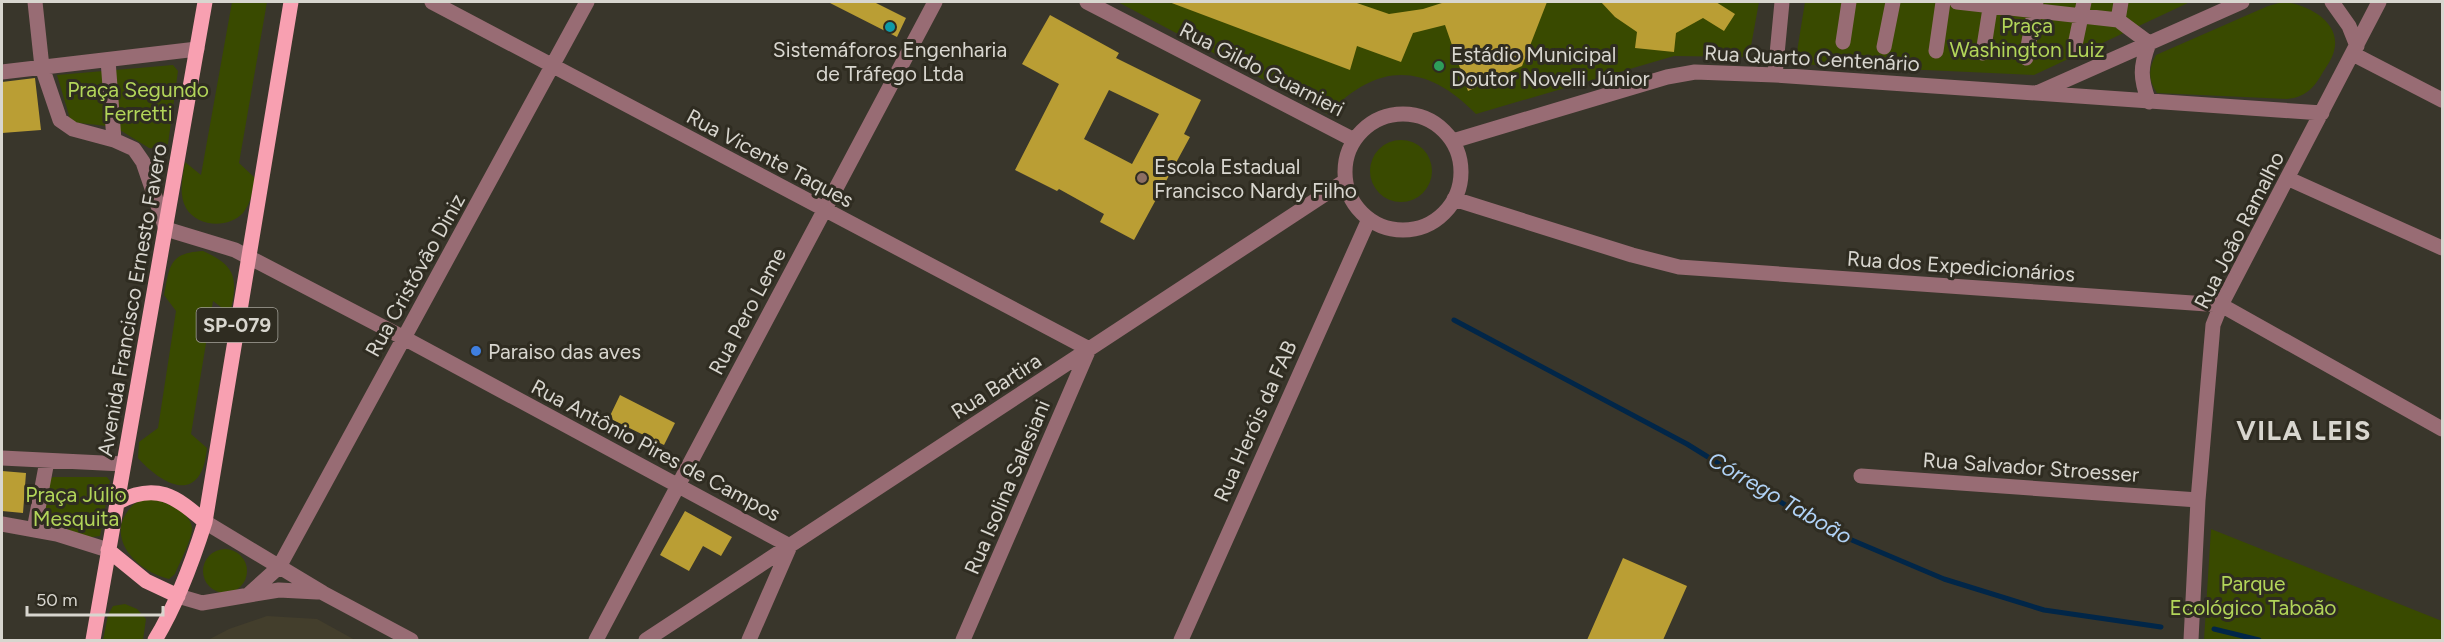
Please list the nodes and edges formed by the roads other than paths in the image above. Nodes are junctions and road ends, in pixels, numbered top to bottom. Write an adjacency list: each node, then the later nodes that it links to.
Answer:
1 (34, 2): 34 (street)
2 (206, 2): 27 (main road, Avenida Francisco Ernesto Favero)
3 (291, 2): 51 (main road, SP-079)
4 (432, 2): 33 (street, Rua Vicente Taques)
5 (587, 2): 33 (street, Rua Cristóvão Diniz)
6 (935, 2): 47 (street, Rua Pero Leme)
7 (1087, 2): 42 (street, Rua Gildo Guarnieri)
8 (1782, 2): 36 (street)
9 (1849, 2): 23 (street)
10 (1893, 2): 26 (street)
11 (1943, 2): 29 (street)
12 (1957, 2): 18 (street)
13 (2121, 2): 21 (street)
14 (2211, 2): 22 (street)
15 (2242, 2): 22 (street)
16 (2332, 2): 28 (street)
17 (2379, 2): 28 (street, Rua João Ramalho)
18 (1991, 3): 19 (street); 30 (street)
19 (2036, 6): 20 (street); 31 (street)
20 (2082, 8): 21 (street); 25 (street)
21 (2118, 20): 24 (street)
22 (2198, 21): 24 (street)
23 (1843, 42)
24 (2149, 43): 37 (street); 39 (street)
25 (2075, 45)
26 (1884, 47)
27 (197, 49): 32 (street); 49 (main road, Avenida Francisco Ernesto Favero)
28 (2355, 50): 38 (street); 40 (street, Rua João Ramalho)
29 (1936, 51)
30 (1983, 53)
31 (2026, 58)
32 (108, 60): 34 (street); 41 (street)
33 (552, 67): 47 (street, Rua Vicente Taques); 53 (street, Rua Cristóvão Diniz)
34 (42, 68): 35 (street); 41 (street)
35 (2, 72)
36 (1775, 75): 37 (street, Rua Quarto Centenário); 43 (street, Rua Quarto Centenário)
37 (2036, 94): 39 (street, Rua Quarto Centenário)
38 (2442, 100)
39 (2149, 102): 40 (street, Rua Quarto Centenário)
40 (2322, 113): 44 (street, Rua João Ramalho)
41 (114, 140): 49 (street)
42 (1353, 140): 43 (street); 45 (street)
43 (1453, 141): 46 (street)
44 (2289, 179): 50 (street); 52 (street, Rua João Ramalho)
45 (1345, 181): 48 (street); 54 (street, Rua Bartira)
46 (1454, 199): 48 (street); 52 (street, Rua dos Expedicionários)
47 (825, 210): 54 (street, Rua Vicente Taques); 60 (street, Rua Pero Leme)
48 (1368, 219): 81 (street, Rua Heróis da FAB)
49 (166, 229): 51 (street, Rua Antônio Pires de Campos); 58 (main road, Avenida Francisco Ernesto Favero)
50 (2442, 248)
51 (248, 257): 53 (street, Rua Antônio Pires de Campos); 63 (main road, SP-079)
52 (2221, 306): 55 (street, Rua dos Expedicionários); 61 (street, Rua João Ramalho)
53 (404, 338): 60 (street, Rua Antônio Pires de Campos); 68 (street, Rua Cristóvão Diniz)
54 (1089, 349): 66 (street, Rua Bartira); 80 (street, Rua Isolina Salesiani)
55 (2442, 429)
56 (2, 458): 57 (street)
57 (47, 461): 58 (street); 65 (street)
58 (123, 464): 62 (main road, Avenida Francisco Ernesto Favero)
59 (1861, 476): 61 (street, Rua Salvador Stroesser)
60 (678, 486): 66 (street, Rua Antônio Pires de Campos); 76 (street, Rua Pero Leme)
61 (2198, 500): 82 (street, Rua João Ramalho)
62 (118, 502): 63 (main road); 67 (main road, Avenida Francisco Ernesto Favero)
63 (205, 522): 68 (street); 71 (main road, SP-079)
64 (2, 524): 65 (street)
65 (34, 530): 67 (street)
66 (790, 546): 72 (street, Rua Bartira); 79 (street)
67 (108, 550): 71 (main road); 73 (main road, Avenida Francisco Ernesto Favero)
68 (279, 567): 69 (street); 70 (street, Rua Cristóvão Diniz)
69 (322, 593): 70 (street); 75 (street)
70 (248, 595): 71 (street)
71 (178, 596): 74 (main road, SP-079)
72 (669, 624): 77 (street, Rua Bartira); 78 (street, Rua Bartira)
73 (93, 640)
74 (155, 640)
75 (411, 640)
76 (596, 640)
77 (637, 640)
78 (646, 640)
79 (749, 640)
80 (963, 640)
81 (1181, 640)
82 (2191, 640)

